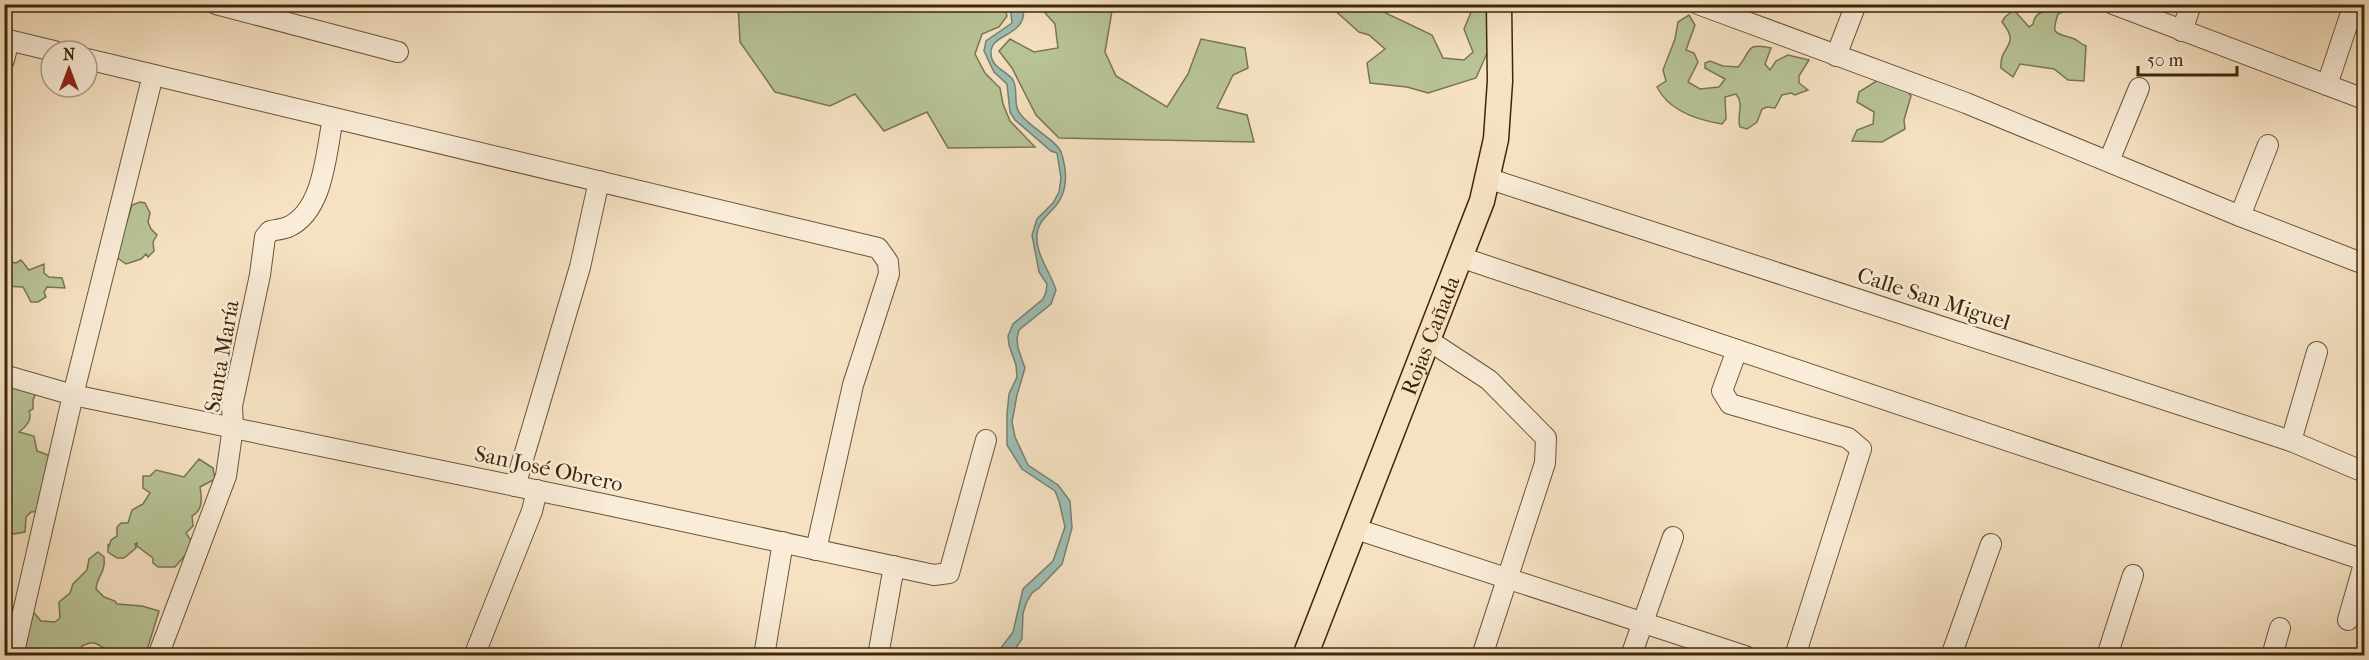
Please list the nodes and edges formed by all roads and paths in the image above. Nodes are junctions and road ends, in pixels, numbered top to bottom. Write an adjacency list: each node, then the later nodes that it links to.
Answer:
1 (216, 4): 11 (street)
2 (1499, 4): 22 (main road, Rojas Cañada)
3 (1698, 4): 12 (street)
4 (1856, 4): 12 (street)
5 (2113, 4): 8 (street)
6 (2190, 4): 8 (street)
7 (2354, 4): 16 (street)
8 (2182, 31): 16 (street)
9 (7, 40): 10 (street); 13 (street)
10 (39, 47)
11 (398, 52)
12 (1836, 56): 21 (street)
13 (4, 60)
14 (99, 62): 15 (street)
15 (153, 75): 19 (street); 31 (street)
16 (2327, 86): 18 (street)
17 (2139, 88): 21 (street)
18 (2364, 99)
19 (333, 118): 23 (street); 32 (street, Santa María)
20 (2268, 145): 24 (street)
21 (2109, 161): 24 (street)
22 (1487, 178): 25 (main road, Rojas Cañada); 34 (street, Calle San Miguel)
23 (599, 182): 36 (street); 42 (street)
24 (2240, 216): 26 (street)
25 (1460, 257): 27 (main road, Rojas Cañada); 28 (street)
26 (2364, 264)
27 (1428, 340): 38 (main road, Rojas Cañada); 46 (street)
28 (1737, 350): 43 (street); 59 (street)
29 (2317, 352): 34 (street)
30 (4, 375): 31 (street, San José Obrero)
31 (74, 395): 32 (street, San José Obrero); 50 (street)
32 (233, 427): 36 (street, San José Obrero); 51 (street, Santa María)
33 (986, 440): 44 (street, San José Obrero)
34 (2290, 441): 35 (street, Calle San Miguel)
35 (2364, 472)
36 (515, 486): 37 (street, San José Obrero)
37 (537, 490): 40 (street, San José Obrero); 52 (street)
38 (1356, 529): 46 (street); 55 (main road, Rojas Cañada)
39 (1673, 537): 48 (street)
40 (783, 542): 42 (street, San José Obrero); 53 (street)
41 (1990, 543): 60 (street)
42 (816, 550): 44 (street, San José Obrero)
43 (2364, 562): 47 (street)
44 (894, 566): 54 (street)
45 (2133, 575): 61 (street)
46 (1507, 578): 48 (street); 56 (street)
47 (2348, 620)
48 (1642, 622): 57 (street); 58 (street)
49 (2280, 628): 62 (street)
50 (13, 656)
51 (158, 656)
52 (474, 656)
53 (764, 656)
54 (878, 656)
55 (1305, 656)
56 (1482, 656)
57 (1631, 656)
58 (1745, 656)
59 (1796, 656)
60 (1951, 656)
61 (2107, 656)
62 (2272, 656)

